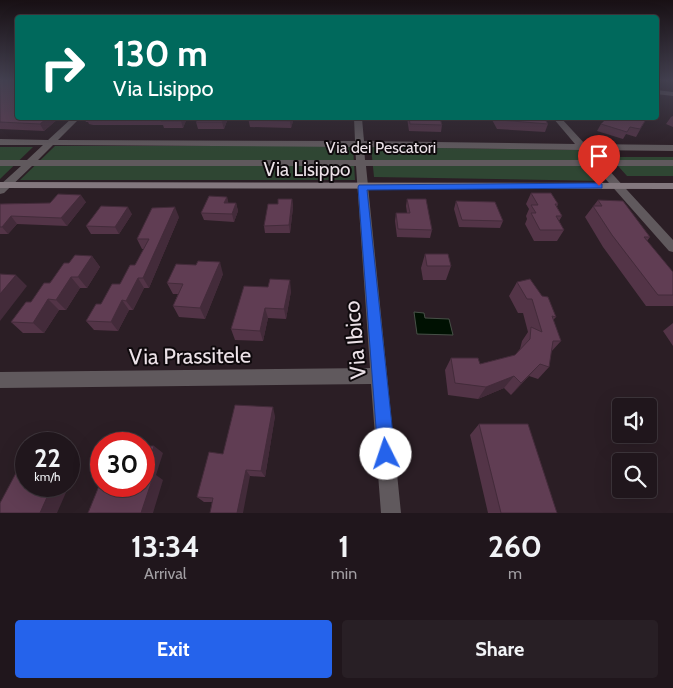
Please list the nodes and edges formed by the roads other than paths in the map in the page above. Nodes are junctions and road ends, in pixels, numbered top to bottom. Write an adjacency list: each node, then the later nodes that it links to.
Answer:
1 (74, 120): 5 (street)
2 (358, 120): 6 (street, Via Ibico)
3 (559, 120): 7 (street)
4 (0, 142): 5 (street)
5 (50, 142): 6 (street); 13 (street)
6 (360, 144): 7 (street); 9 (street, Via Ibico)
7 (584, 148): 8 (street); 10 (street)
8 (673, 148)
9 (362, 162): 10 (street, Via dei Pescatori); 13 (street, Via dei Pescatori); 17 (street, Via Ibico)
10 (597, 162): 12 (street, Via dei Pescatori); 14 (street)
11 (0, 163): 13 (street, Via dei Pescatori)
12 (673, 163)
13 (27, 164): 16 (street)
14 (618, 186): 15 (street, Via Lisippo); 17 (street, Via Lisippo); 18 (street)
15 (673, 186)
16 (2, 187): 17 (street, Via Lisippo)
17 (362, 187): 19 (street, Via Ibico)
18 (673, 248)
19 (380, 376): 20 (street, Via Prassitele); 21 (street, Via Ibico)
20 (0, 380)
21 (391, 513)

